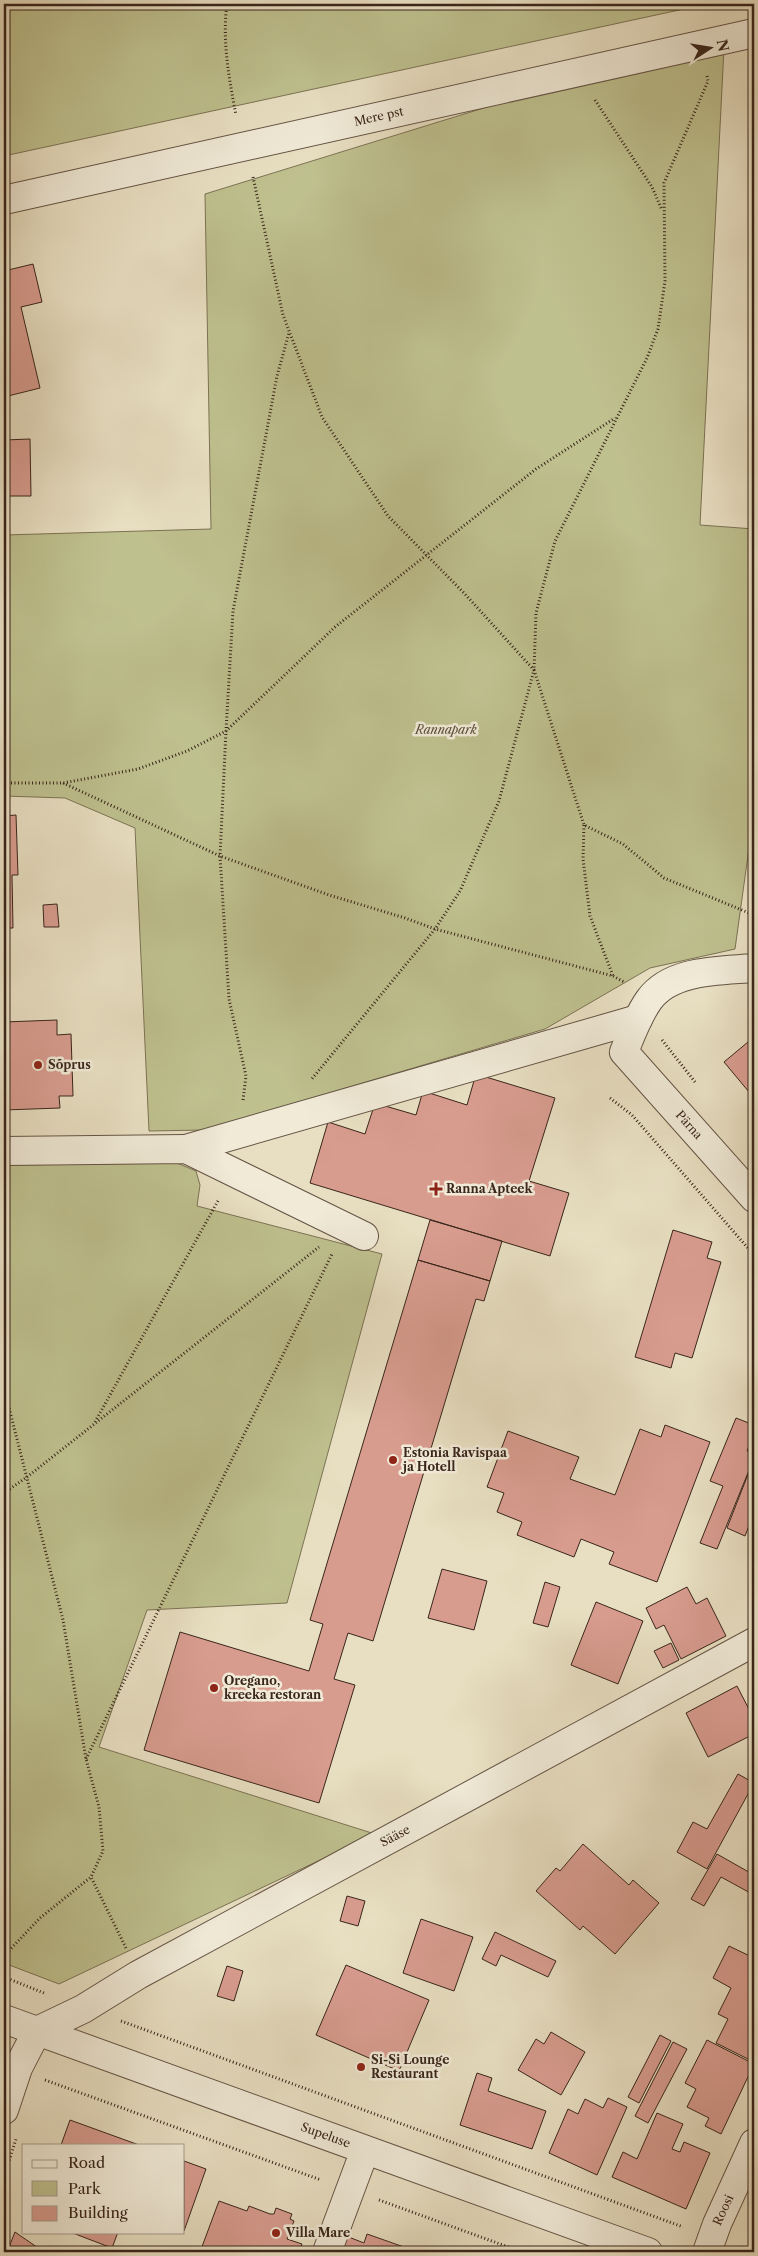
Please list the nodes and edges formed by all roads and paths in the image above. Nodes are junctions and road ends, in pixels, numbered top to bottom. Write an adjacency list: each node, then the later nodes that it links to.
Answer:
1 (12, 4): 3 (path)
2 (227, 4): 7 (path)
3 (4, 15)
4 (754, 33): 9 (street, Mere pst)
5 (706, 73): 10 (path)
6 (593, 97): 10 (path)
7 (236, 115)
8 (250, 169): 11 (path)
9 (4, 200)
10 (664, 212): 12 (path)
11 (290, 332): 13 (path); 15 (path)
12 (616, 417): 13 (path); 14 (path)
13 (426, 555): 14 (path); 15 (path)
14 (534, 670): 18 (path); 21 (path)
15 (226, 731): 17 (path); 19 (path)
16 (4, 783): 17 (path)
17 (63, 783): 19 (path)
18 (584, 825): 20 (path); 23 (path)
19 (220, 856): 21 (path); 28 (path)
20 (754, 915)
21 (435, 929): 23 (path); 25 (path)
22 (754, 968): 24 (street)
23 (613, 976): 24 (path)
24 (644, 1009): 26 (path); 28 (street); 32 (street, Pärna)
25 (305, 1086)
26 (699, 1086)
27 (610, 1098): 34 (path)
28 (238, 1134): 29 (street)
29 (186, 1149): 30 (street); 31 (street)
30 (4, 1151)
31 (233, 1174): 33 (street); 36 (path)
32 (754, 1198)
33 (355, 1231): 36 (path); 40 (path)
34 (754, 1255)
35 (4, 1388): 37 (path)
36 (95, 1422): 37 (path)
37 (26, 1477): 38 (path); 40 (path)
38 (4, 1493)
39 (754, 1642): 43 (street, Sääse)
40 (86, 1758): 41 (path)
41 (91, 1877): 42 (path); 43 (path)
42 (4, 1956)
43 (138, 1975): 46 (street, Sääse)
44 (4, 2019): 46 (street, Supeluse)
45 (127, 2023): 52 (path)
46 (37, 2031): 48 (street); 50 (street, Supeluse)
47 (75, 2090): 51 (path)
48 (7, 2101)
49 (753, 2148): 52 (street, Roosi)
50 (365, 2150): 51 (street); 55 (street, Supeluse)
51 (350, 2190): 53 (street); 54 (path)
52 (710, 2245): 56 (path)
53 (326, 2252)
54 (522, 2252)
55 (648, 2252)
56 (754, 2252)

